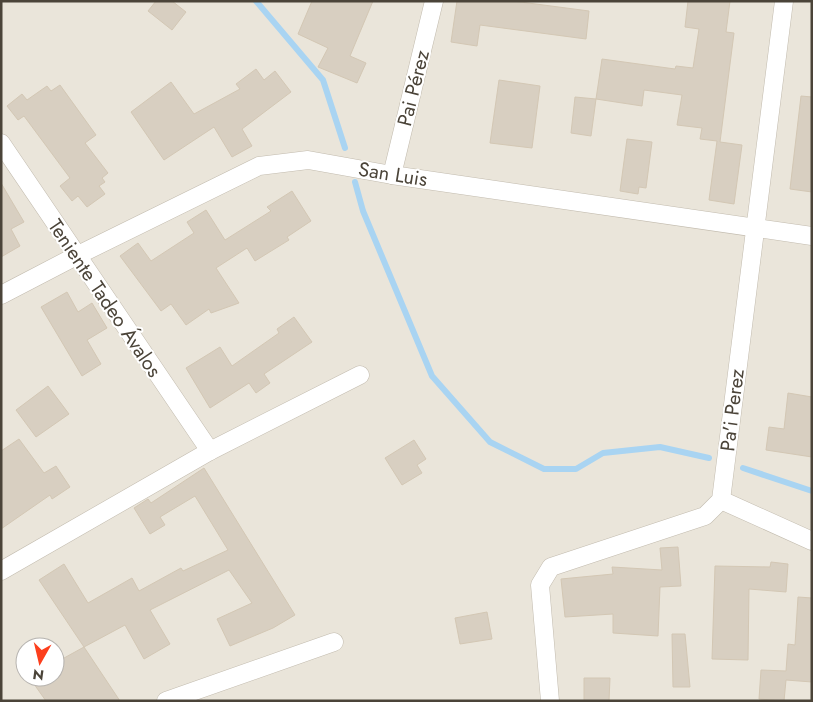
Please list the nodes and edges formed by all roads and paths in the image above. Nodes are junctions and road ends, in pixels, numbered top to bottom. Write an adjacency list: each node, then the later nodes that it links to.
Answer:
1 (434, 1): 4 (street, Pai Pérez)
2 (784, 1): 5 (street, Pa'i Perez)
3 (1, 143): 7 (street, Teniente Tadeo Ávalos)
4 (392, 175): 5 (street, San Luis); 7 (street, San Luis)
5 (754, 228): 6 (street, San Luis); 11 (street, Pa'i Perez)
6 (812, 236)
7 (76, 256): 8 (street, San Luis); 10 (street, Teniente Tadeo Ávalos)
8 (1, 295)
9 (360, 375): 10 (street)
10 (210, 451): 13 (street)
11 (721, 500): 12 (street); 16 (street)
12 (812, 541)
13 (1, 570)
14 (334, 642): 15 (street)
15 (166, 701)
16 (550, 701)

